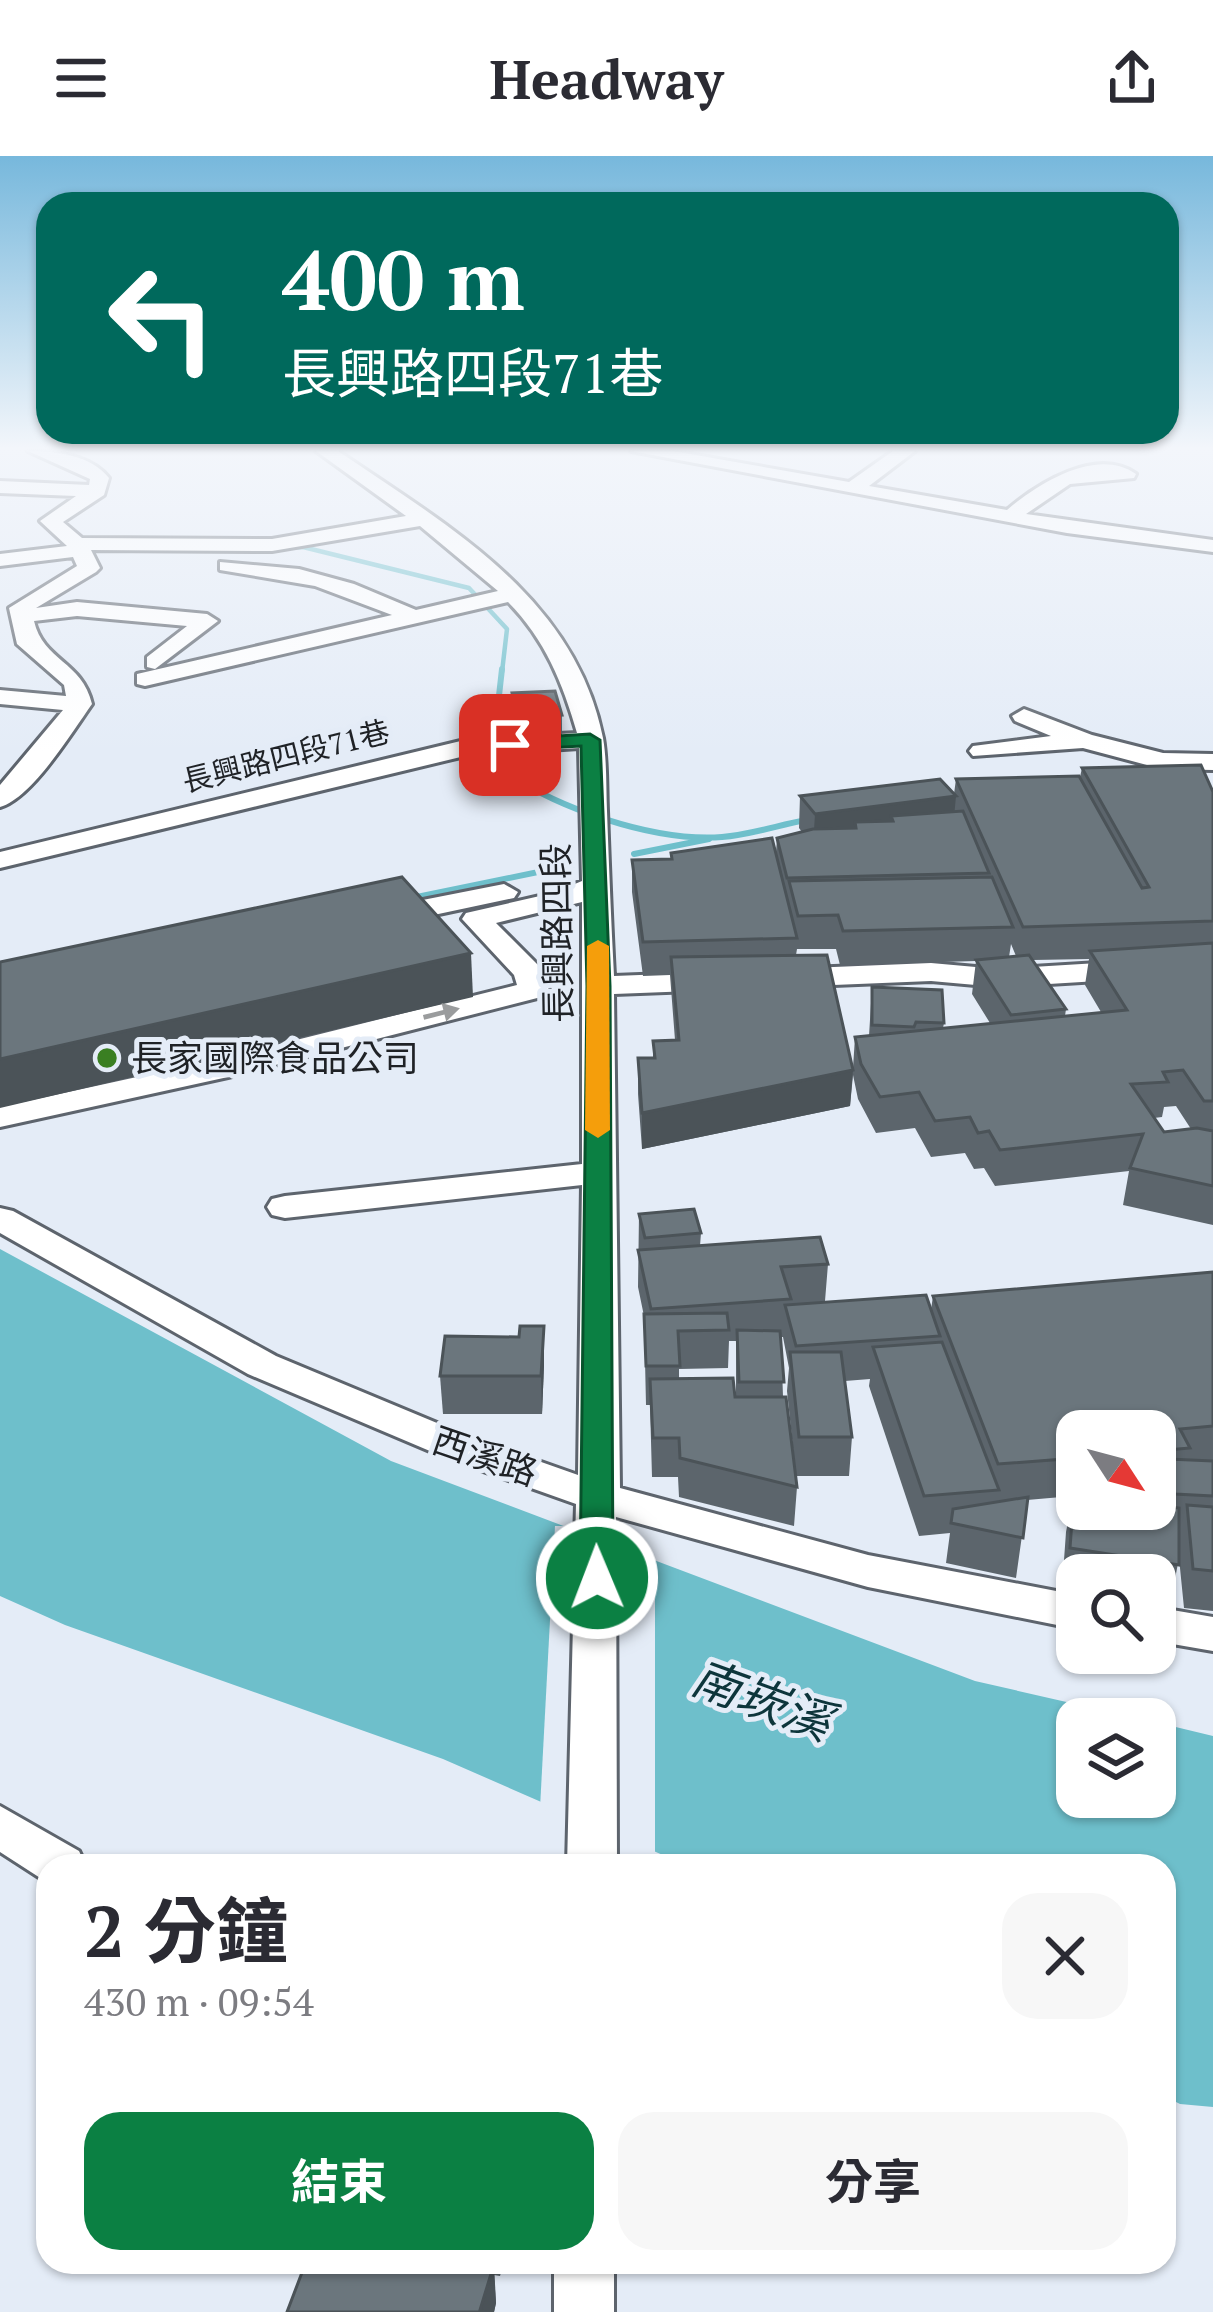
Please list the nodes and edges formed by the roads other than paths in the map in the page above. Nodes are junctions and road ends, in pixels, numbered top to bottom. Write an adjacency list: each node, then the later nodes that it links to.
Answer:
1 (51, 552): 4 (street)
2 (82, 552): 7 (street)
3 (465, 552): 6 (street, 長興路四段)
4 (0, 560)
5 (214, 566): 8 (street)
6 (518, 593): 8 (street); 12 (street, 長興路四段)
7 (22, 616): 8 (street); 10 (street)
8 (413, 617)
9 (0, 697): 10 (street)
10 (80, 704): 16 (street)
11 (1024, 716): 13 (street)
12 (590, 740): 17 (street, 長興路四段71巷); 18 (street, 長興路四段)
13 (1083, 740): 14 (street); 15 (street)
14 (982, 751)
15 (1213, 762)
16 (0, 800)
17 (0, 860)
18 (597, 885): 19 (street); 22 (street, 長興路四段)
19 (466, 910): 20 (street); 23 (street, one-way to 19)
20 (342, 926)
21 (1213, 965): 22 (street)
22 (598, 986): 24 (street, 長興路四段)
23 (0, 1117)
24 (597, 1173): 25 (street); 27 (street, 長興路四段)
25 (285, 1207)
26 (0, 1219): 27 (street, 西溪路)
27 (598, 1513): 28 (street, 西溪路); 33 (street, 長興路四段)
28 (1056, 1608)
29 (1176, 1628): 30 (street)
30 (1213, 1634)
31 (0, 1826): 32 (street)
32 (43, 1854)
33 (592, 1854)
34 (584, 2274): 35 (street)
35 (584, 2312)

